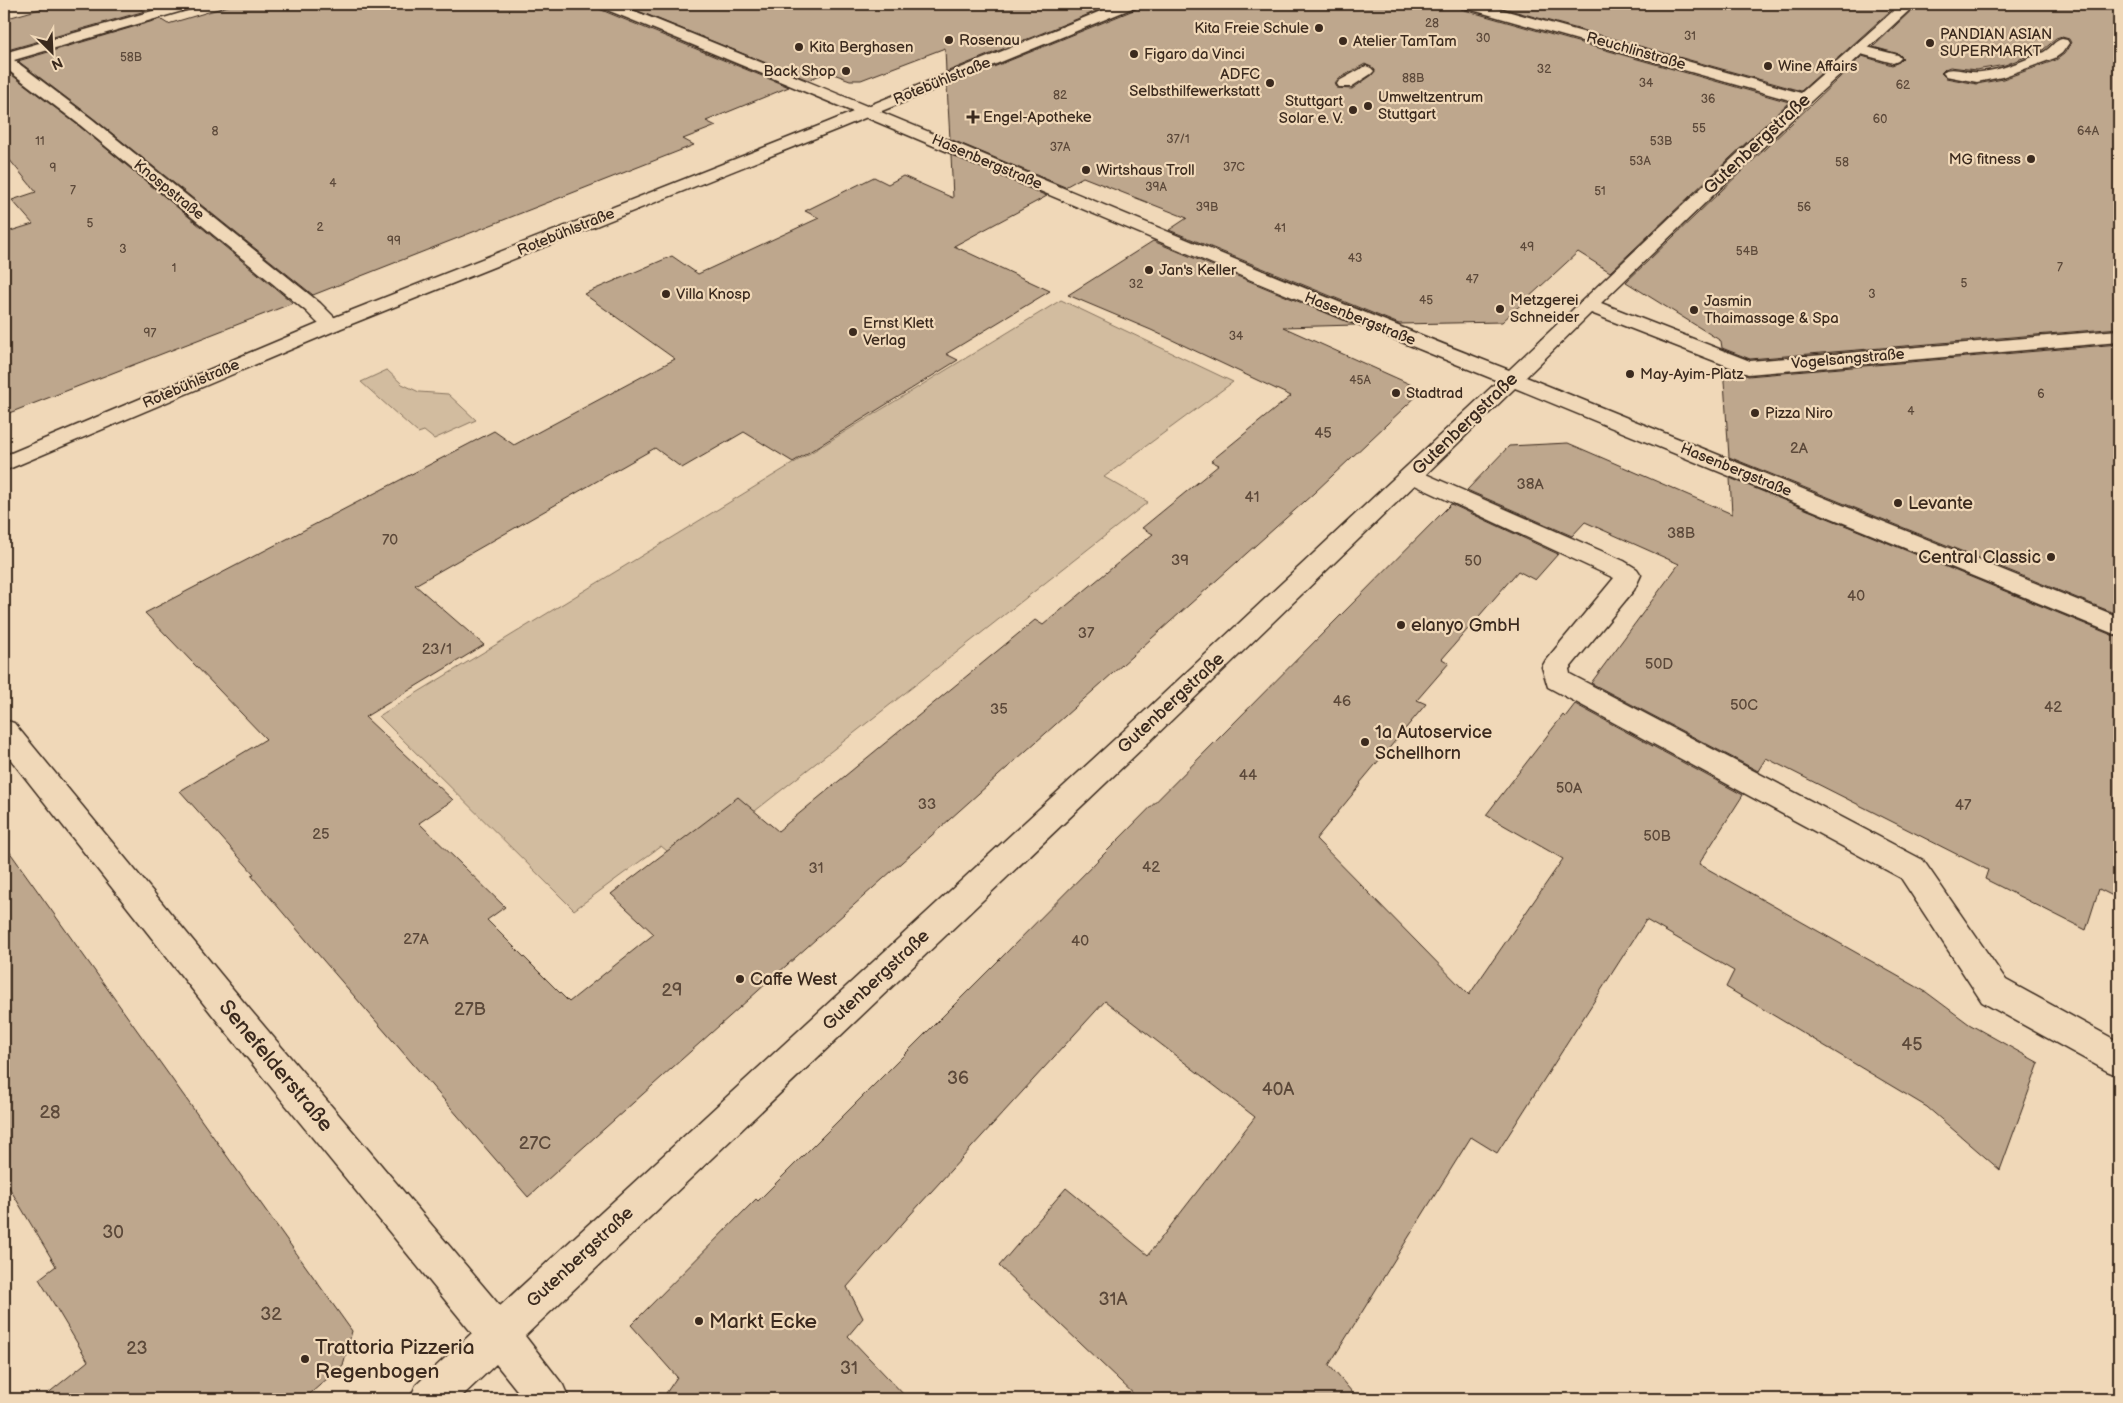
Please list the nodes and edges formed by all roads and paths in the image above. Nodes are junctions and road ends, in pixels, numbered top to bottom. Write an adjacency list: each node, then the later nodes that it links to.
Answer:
1 (191, 4): 9 (street)
2 (605, 4): 14 (street, Hasenbergstraße)
3 (1130, 4): 14 (street, Rotebühlstraße)
4 (1467, 4): 13 (street, Reuchlinstraße)
5 (1909, 4): 7 (street, Gutenbergstraße)
6 (2062, 43): 11 (street)
7 (1859, 49): 8 (street); 13 (street, Gutenbergstraße)
8 (1892, 58)
9 (4, 59): 16 (street, Knospstraße)
10 (1366, 71): 12 (street)
11 (1951, 73)
12 (1345, 84)
13 (1804, 99): 15 (street, Gutenbergstraße)
14 (866, 112): 16 (street, Rotebühlstraße); 18 (street, Hasenbergstraße)
15 (1588, 305): 17 (street, Vogelsangstraße); 18 (street, Gutenbergstraße)
16 (332, 325): 19 (street, Rotebühlstraße)
17 (2119, 336)
18 (1512, 380): 20 (street, Gutenbergstraße); 21 (street, Hasenbergstraße)
19 (4, 464)
20 (1412, 475): 23 (street); 24 (street, Gutenbergstraße)
21 (2119, 626)
22 (4, 731): 24 (street, Senefelderstraße)
23 (2119, 1060)
24 (498, 1334): 25 (street, Gutenbergstraße); 26 (street, Senefelderstraße)
25 (430, 1399)
26 (549, 1399)

